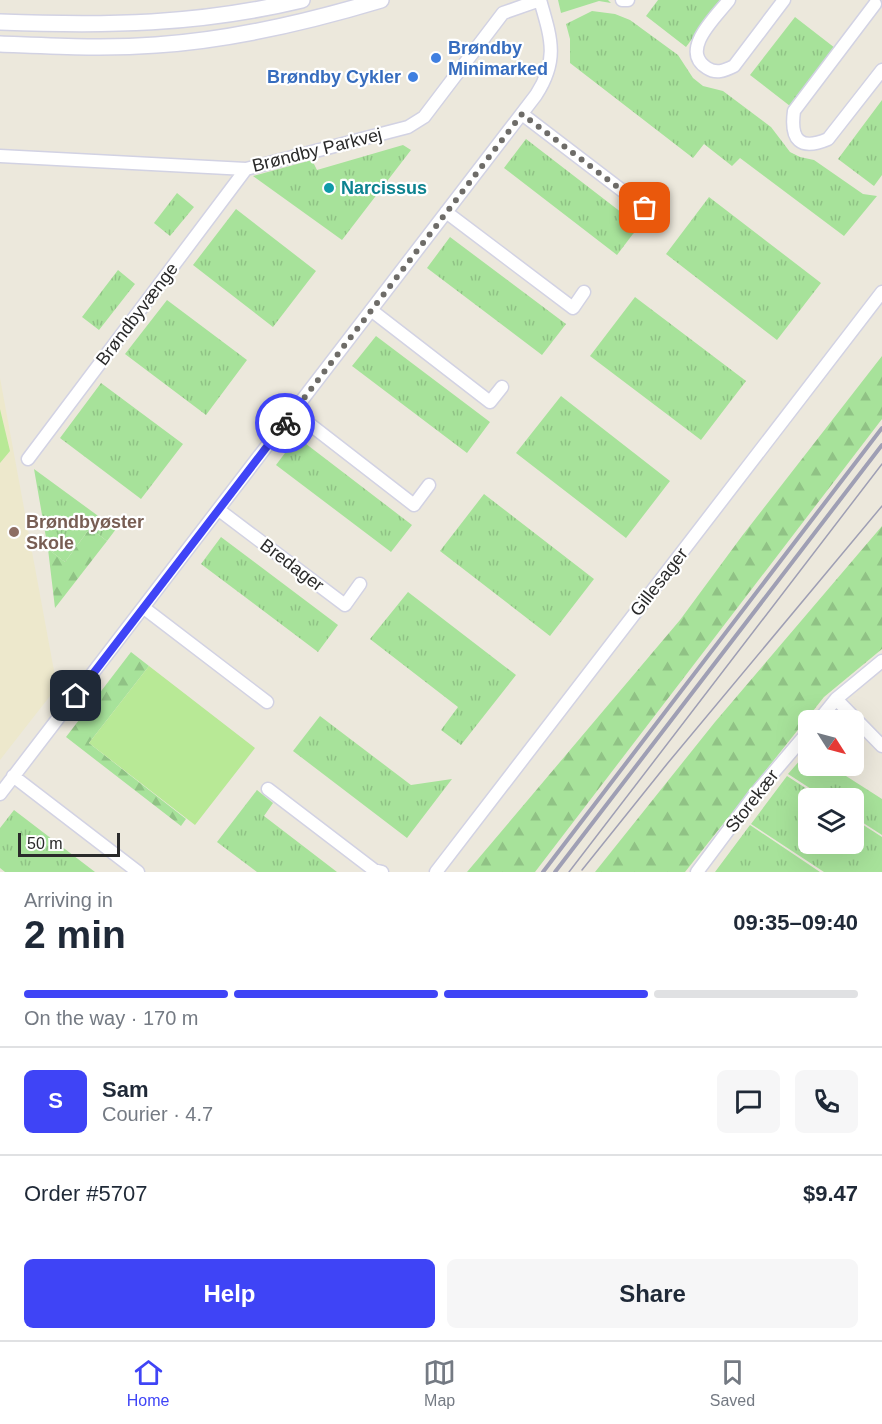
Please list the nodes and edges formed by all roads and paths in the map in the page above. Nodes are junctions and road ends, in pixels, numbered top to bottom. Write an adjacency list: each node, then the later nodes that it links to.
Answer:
1 (302, 0): 9 (street)
2 (381, 0): 10 (street)
3 (540, 0): 12 (street); 14 (street, Brøndby Parkvej)
4 (622, 0): 5 (street)
5 (628, 0)
6 (729, 0): 7 (street)
7 (784, 0)
8 (876, 4): 11 (street)
9 (0, 22)
10 (0, 44)
11 (882, 70)
12 (522, 114): 15 (street); 16 (street)
13 (0, 156): 14 (street, Brøndby Parkvej)
14 (246, 169): 22 (street, Brøndbyvænge)
15 (645, 208)
16 (446, 212): 17 (street); 19 (street)
17 (584, 292)
18 (882, 292): 38 (street, Gillesager)
19 (371, 310): 20 (street); 21 (street)
20 (502, 387)
21 (294, 412): 23 (street); 24 (street)
22 (28, 459)
23 (429, 485)
24 (219, 510): 25 (street, Bredager); 26 (street)
25 (360, 585)
26 (144, 608): 29 (street); 33 (street)
27 (882, 662): 28 (street)
28 (836, 699): 30 (street); 32 (street)
29 (267, 702)
30 (827, 710)
31 (798, 744): 39 (street, Storekær)
32 (882, 746)
33 (13, 776): 35 (street); 36 (street)
34 (268, 789): 37 (street)
35 (0, 794)
36 (138, 872)
37 (382, 872)
38 (436, 872)
39 (697, 872)

